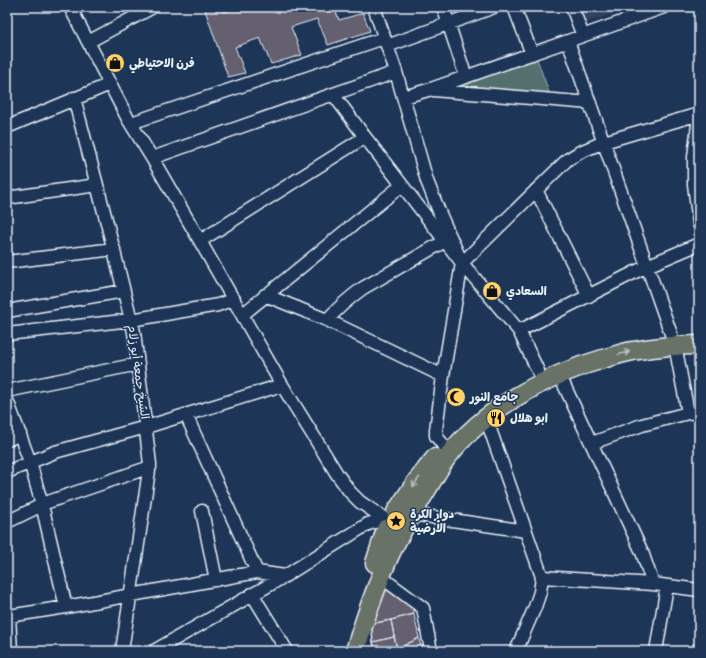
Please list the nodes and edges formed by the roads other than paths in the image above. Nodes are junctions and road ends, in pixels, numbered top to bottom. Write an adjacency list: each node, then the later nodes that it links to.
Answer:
1 (70, 7): 12 (street)
2 (153, 7): 12 (street)
3 (374, 7): 13 (street)
4 (443, 7): 9 (street)
5 (494, 7): 9 (street)
6 (514, 7): 14 (street)
7 (572, 7): 10 (street)
8 (664, 7): 10 (street)
9 (448, 24): 13 (street); 16 (street)
10 (582, 36): 11 (street)
11 (568, 41): 14 (street); 22 (street)
12 (88, 42): 17 (street)
13 (386, 42): 15 (street); 24 (street)
14 (532, 54): 16 (street)
15 (396, 72): 19 (street); 20 (street)
16 (466, 77): 18 (street)
17 (110, 84): 21 (street); 24 (street)
18 (428, 90): 20 (street); 22 (street)
19 (334, 94): 26 (street); 28 (street)
20 (404, 97): 39 (street)
21 (74, 98): 25 (street); 29 (street, الشيخ جمعة أبو زلام)
22 (590, 103): 27 (street)
23 (699, 115): 27 (street); 33 (street)
24 (131, 123): 28 (street)
25 (7, 127)
26 (365, 137): 30 (street); 34 (street)
27 (604, 142): 31 (street); 40 (street)
28 (152, 158): 34 (street)
29 (97, 184): 32 (street); 37 (street, الشيخ جمعة أبو زلام)
30 (402, 185): 35 (street); 42 (street)
31 (536, 190): 39 (street); 43 (street)
32 (7, 198)
33 (699, 224)
34 (200, 241): 44 (street)
35 (445, 241): 39 (street); 48 (street)
36 (699, 244): 40 (street)
37 (114, 249): 38 (street); 41 (street, الشيخ جمعة أبو زلام)
38 (7, 262)
39 (462, 263): 49 (street); 57 (street)
40 (647, 266): 43 (street); 52 (street)
41 (124, 291): 45 (street); 47 (street, الشيخ جمعة أبو زلام)
42 (266, 295): 46 (street); 48 (street)
43 (589, 296): 49 (street)
44 (234, 300): 46 (street); 47 (street)
45 (7, 311)
46 (242, 314): 58 (street)
47 (131, 320): 51 (street); 54 (street, الشيخ جمعة أبو زلام)
48 (327, 320): 57 (street)
49 (519, 331): 55 (street)
50 (699, 333): 52 (main road)
51 (7, 334)
52 (673, 340): 53 (main road); 55 (main road); 56 (main road, one-way to 52); 61 (street)
53 (699, 345)
54 (138, 364): 59 (street); 64 (street, الشيخ جمعة أبو زلام)
55 (538, 372): 68 (main road)
56 (559, 374): 63 (main road); 67 (street)
57 (443, 376): 68 (street)
58 (282, 385): 62 (street); 74 (street)
59 (7, 391)
60 (7, 400): 65 (street)
61 (693, 412): 67 (street)
62 (186, 415): 64 (street); 77 (street)
63 (486, 418): 74 (main road); 76 (street)
64 (146, 427): 69 (street); 70 (street, الشيخ جمعة أبو زلام)
65 (20, 434): 66 (street); 69 (street)
66 (7, 440)
67 (592, 443): 82 (street)
68 (444, 446): 74 (main road, one-way to 74)
69 (30, 462): 71 (street); 72 (street)
70 (150, 467): 72 (street); 86 (street, الشيخ جمعة أبو زلام)
71 (7, 472)
72 (42, 505): 75 (street); 87 (street)
73 (202, 511): 81 (street)
74 (397, 520): 76 (street); 78 (street); 79 (main road); 96 (main road)
75 (7, 522)
76 (526, 532): 80 (street)
77 (257, 572): 78 (street); 81 (street)
78 (285, 576): 85 (street)
79 (381, 577): 89 (main road); 99 (street)
80 (542, 577): 82 (street); 100 (street)
81 (216, 580): 86 (street)
82 (653, 584): 83 (street)
83 (667, 586): 84 (street); 101 (street)
84 (699, 590)
85 (252, 594): 90 (street); 95 (street)
86 (130, 596): 87 (street); 93 (street, الشيخ جمعة أبو زلام)
87 (66, 607): 88 (street)
88 (8, 615): 92 (street)
89 (365, 620): 97 (main road); 98 (street)
90 (166, 648): 94 (street)
91 (699, 648): 102 (street)
92 (12, 651)
93 (122, 651)
94 (154, 651)
95 (287, 651)
96 (345, 651)
97 (355, 651)
98 (368, 651)
99 (431, 651)
100 (516, 651)
101 (656, 651)
102 (697, 651)

